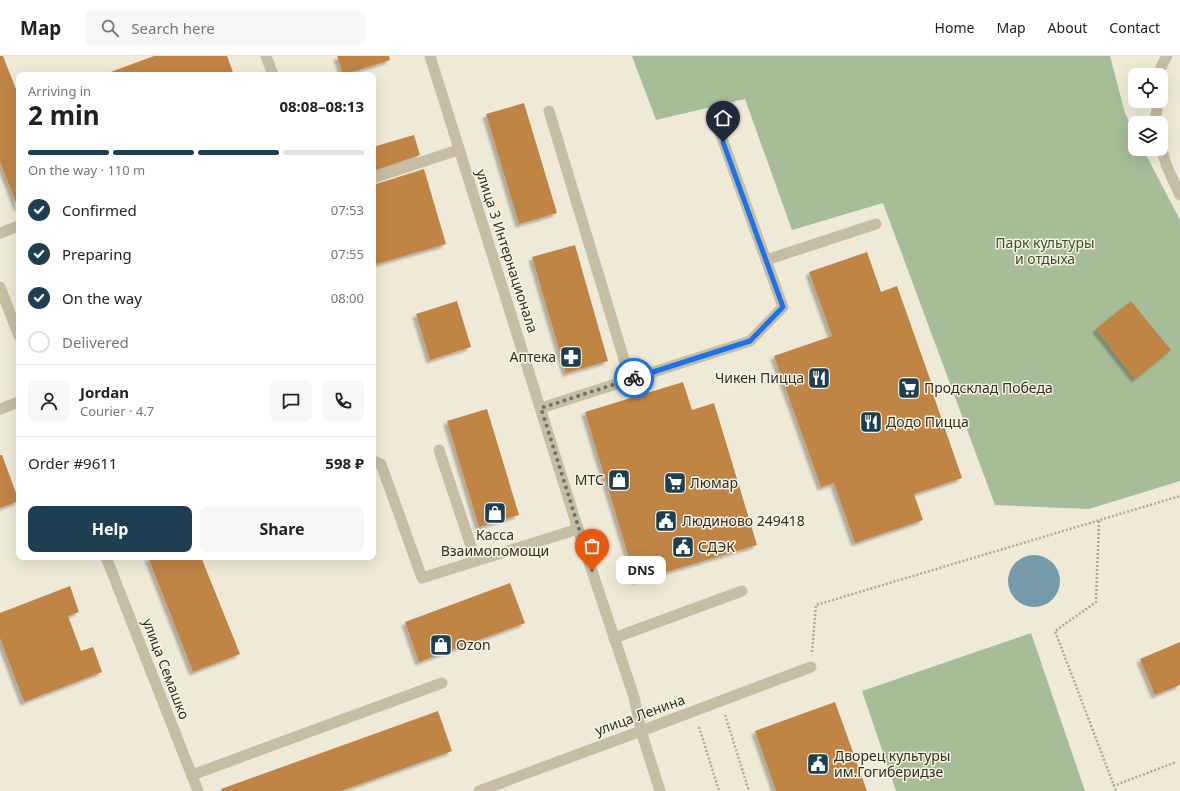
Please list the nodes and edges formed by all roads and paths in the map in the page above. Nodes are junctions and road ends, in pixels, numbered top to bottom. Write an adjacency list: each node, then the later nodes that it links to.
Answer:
1 (266, 56): 5 (street)
2 (430, 56): 8 (street, улица 3 Интернационала)
3 (1167, 56): 4 (street)
4 (1161, 68)
5 (272, 72)
6 (549, 110): 18 (street)
7 (718, 127): 15 (street)
8 (458, 150): 10 (street); 20 (street, улица 3 Интернационала)
9 (1164, 156): 11 (street)
10 (376, 177)
11 (1180, 196)
12 (876, 224): 15 (street)
13 (16, 227): 14 (street)
14 (0, 233)
15 (766, 260): 18 (street)
16 (0, 287): 17 (street)
17 (16, 328)
18 (630, 379): 20 (street)
19 (16, 403): 21 (street)
20 (541, 408): 26 (street, улица 3 Интернационала)
21 (0, 409)
22 (439, 450): 28 (street)
23 (376, 462): 28 (street)
24 (1180, 496): 25 (path)
25 (1098, 521): 31 (path); 38 (path)
26 (578, 529): 28 (street); 30 (street, улица 3 Интернационала)
27 (107, 560): 37 (street, улица Семашко)
28 (476, 561)
29 (742, 591): 30 (street)
30 (614, 638): 35 (street, улица 3 Интернационала)
31 (811, 667): 33 (street, улица Ленина)
32 (442, 683): 37 (street)
33 (721, 700): 34 (street, улица Ленина); 43 (path)
34 (694, 711): 35 (street, улица Ленина); 42 (path)
35 (641, 730): 40 (street, улица Ленина); 41 (street, улица 3 Интернационала)
36 (1176, 762): 38 (path)
37 (192, 775): 39 (street, улица Семашко)
38 (1113, 786): 44 (path)
39 (198, 791)
40 (479, 791)
41 (660, 791)
42 (719, 791)
43 (749, 791)
44 (1116, 791)

